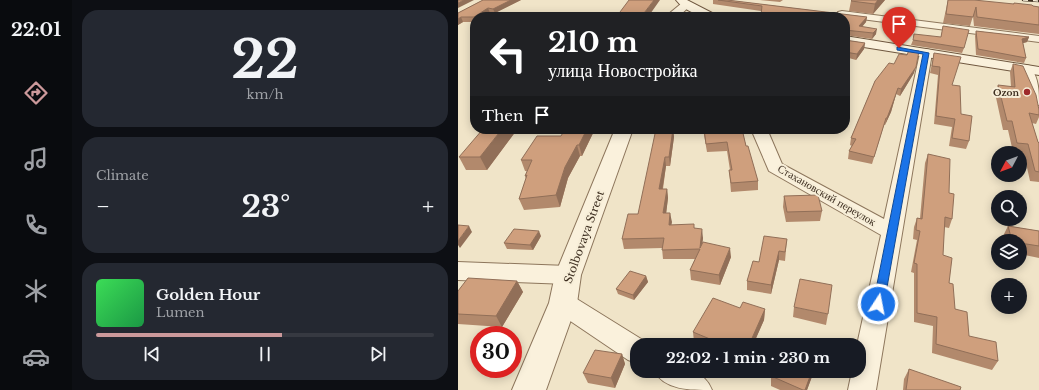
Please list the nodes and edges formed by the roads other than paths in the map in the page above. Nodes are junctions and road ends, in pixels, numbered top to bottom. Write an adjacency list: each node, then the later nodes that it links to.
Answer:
1 (684, 3): 2 (street); 3 (street)
2 (676, 12)
3 (702, 12)
4 (850, 16): 5 (street)
5 (1039, 39)
6 (850, 41): 7 (street)
7 (926, 53): 8 (street); 12 (street)
8 (1033, 70): 9 (street)
9 (1039, 101)
10 (622, 134): 14 (street, Stolbovaya Street)
11 (761, 134): 12 (street, Стахановский переулок)
12 (892, 232): 20 (street)
13 (458, 271): 14 (street)
14 (568, 275): 15 (street, Stolbovaya Street)
15 (562, 303): 16 (street); 18 (street, Stolbovaya Street)
16 (630, 347)
17 (679, 378): 19 (street)
18 (529, 390)
19 (698, 390)
20 (862, 390)

